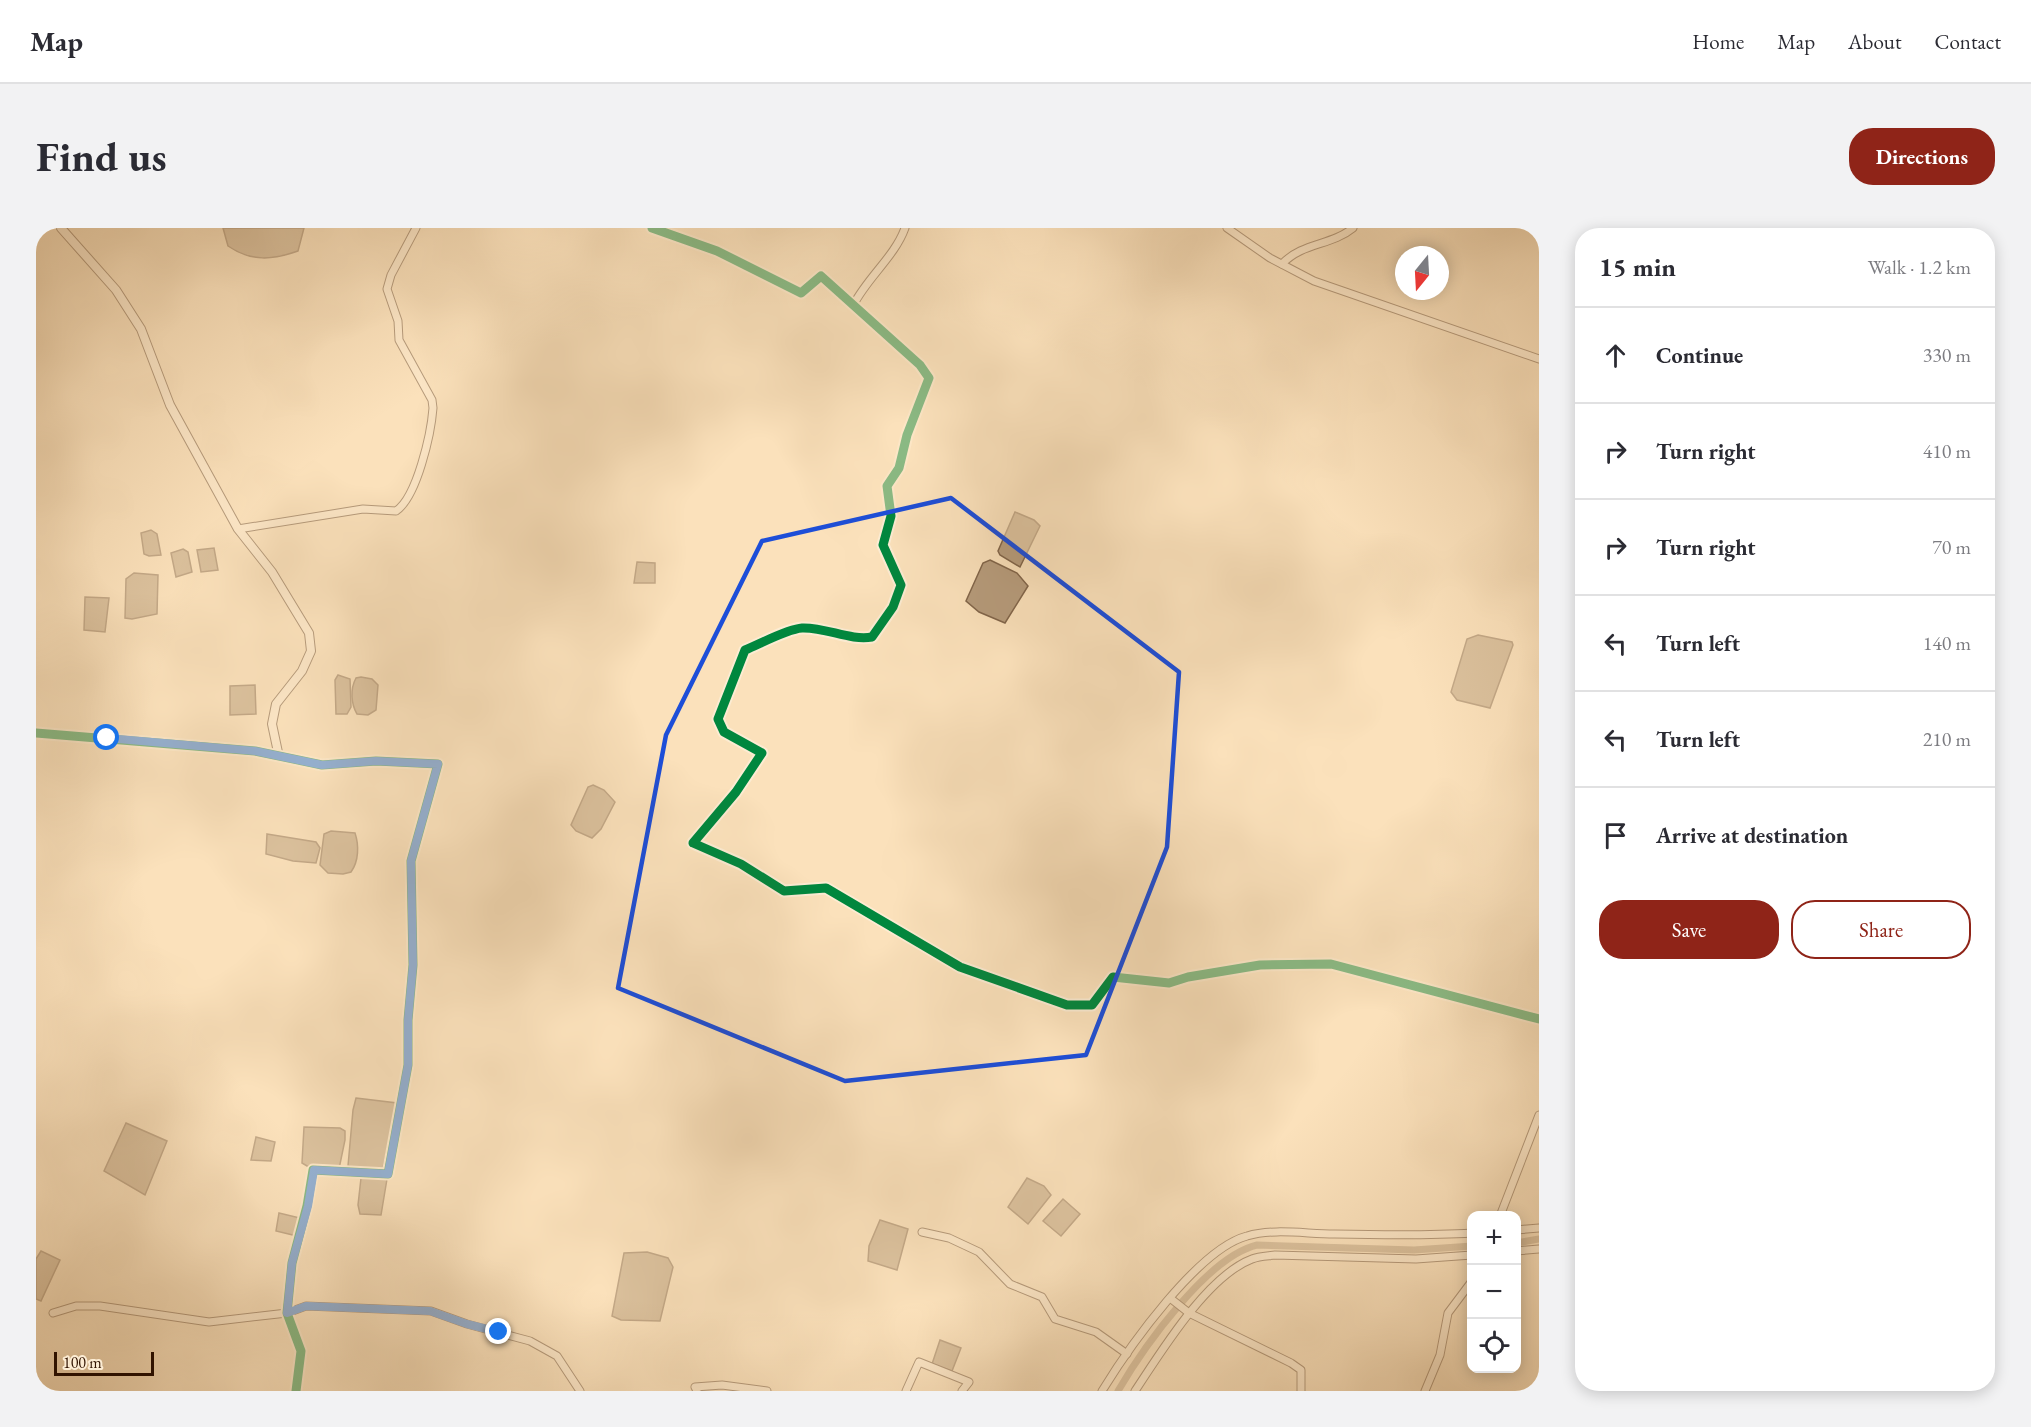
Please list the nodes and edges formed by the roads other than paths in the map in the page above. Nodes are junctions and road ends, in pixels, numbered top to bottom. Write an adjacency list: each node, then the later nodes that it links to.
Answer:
1 (61, 228): 10 (street)
2 (416, 228): 10 (street)
3 (652, 228): 8 (street)
4 (905, 228): 8 (street)
5 (1227, 228): 7 (street)
6 (1353, 228): 7 (street)
7 (1282, 264): 9 (street)
8 (854, 304): 13 (street)
9 (1539, 359)
10 (238, 529): 12 (street)
11 (36, 733): 12 (street)
12 (279, 757): 26 (street)
13 (1539, 1019)
14 (1539, 1115): 15 (street)
15 (1502, 1211)
16 (1539, 1228): 17 (street)
17 (1521, 1230)
18 (922, 1233): 28 (street)
19 (1467, 1233): 24 (street)
20 (1539, 1249): 21 (street)
21 (1521, 1251)
22 (1467, 1255): 27 (street)
23 (1467, 1288): 38 (street)
24 (1170, 1298): 27 (street); 28 (street)
25 (53, 1313): 26 (street)
26 (287, 1313): 29 (street); 30 (street)
27 (1190, 1313): 36 (street); 37 (street)
28 (1127, 1354): 35 (street)
29 (296, 1391)
30 (580, 1391)
31 (697, 1391): 32 (street)
32 (767, 1391)
33 (906, 1391): 34 (street)
34 (962, 1391)
35 (1102, 1391)
36 (1134, 1391)
37 (1301, 1391)
38 (1425, 1391)

